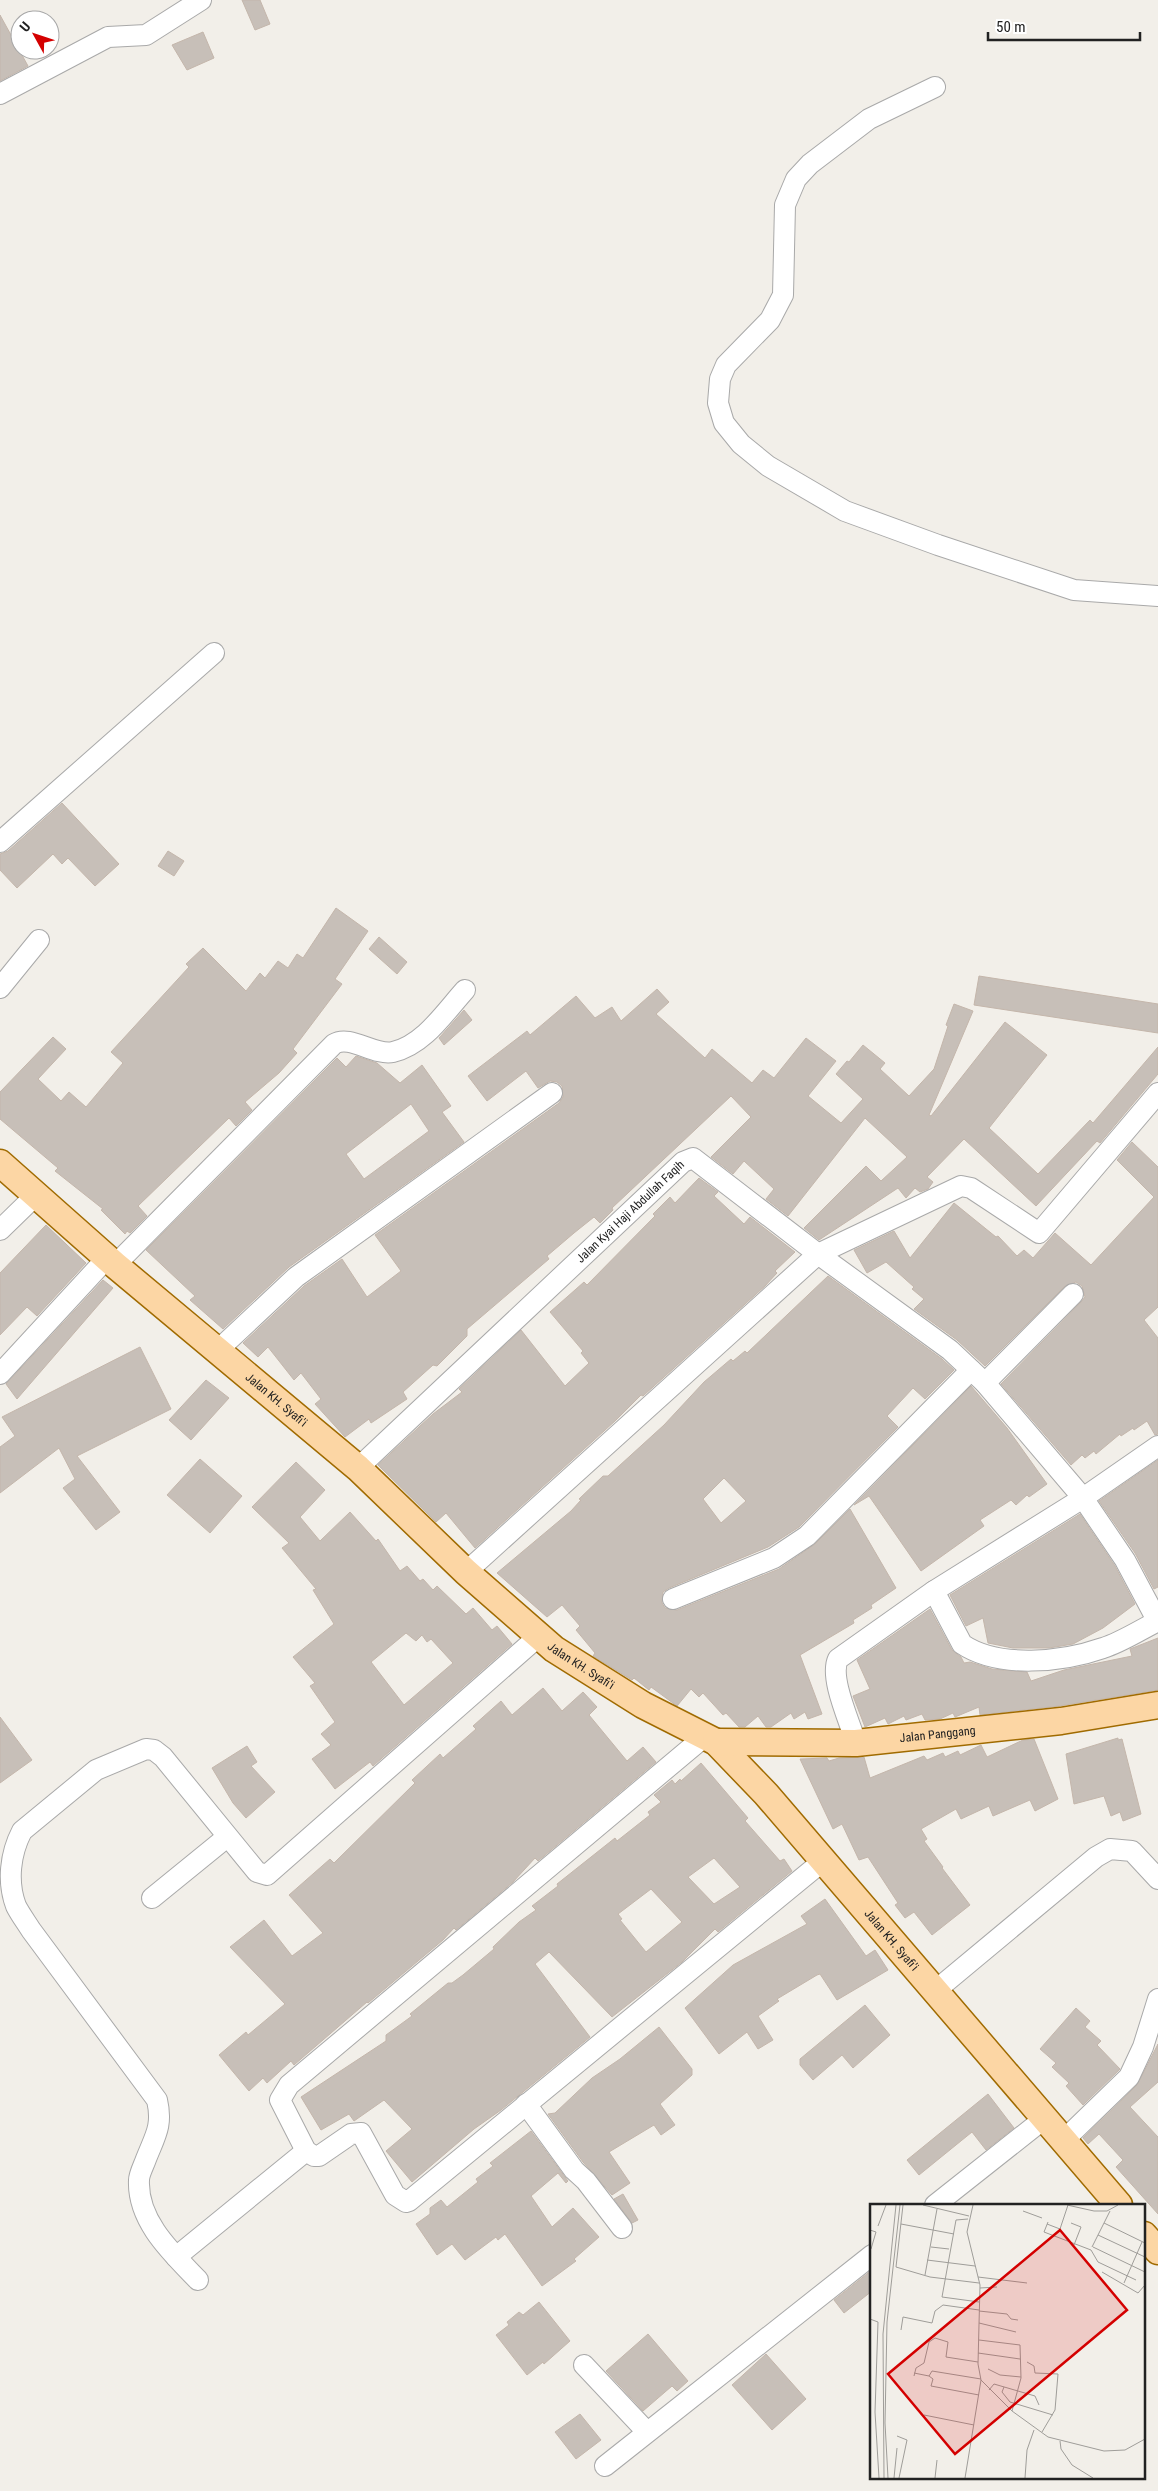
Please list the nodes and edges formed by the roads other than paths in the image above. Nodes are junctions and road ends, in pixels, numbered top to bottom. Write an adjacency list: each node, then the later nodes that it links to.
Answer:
1 (201, 0): 3 (street)
2 (935, 87): 4 (street)
3 (0, 94)
4 (1158, 596)
5 (214, 653): 6 (street)
6 (0, 842)
7 (39, 940): 8 (street)
8 (0, 988)
9 (464, 990): 16 (street)
10 (552, 1093): 18 (street)
11 (1158, 1093): 15 (street)
12 (0, 1164): 13 (main road, Jalan KH. Syafi'i)
13 (36, 1195): 14 (street); 16 (main road, Jalan KH. Syafi'i)
14 (0, 1230)
15 (818, 1254): 20 (street, Jalan Kyai Haji Abdullah Faqih); 22 (street, Jalan Kyai Haji Abdullah Faqih); 24 (street)
16 (111, 1261): 18 (main road, Jalan KH. Syafi'i); 19 (street)
17 (1073, 1294): 20 (street)
18 (217, 1351): 22 (main road, Jalan KH. Syafi'i)
19 (0, 1374)
20 (978, 1377): 23 (street, Jalan Kyai Haji Abdullah Faqih); 26 (street)
21 (1158, 1446): 23 (street)
22 (358, 1468): 24 (main road, Jalan KH. Syafi'i)
23 (1083, 1498): 25 (street); 27 (street, Jalan Kyai Haji Abdullah Faqih)
24 (466, 1572): 28 (main road, Jalan KH. Syafi'i)
25 (934, 1591): 27 (street); 31 (street)
26 (673, 1599)
27 (1158, 1621)
28 (539, 1636): 30 (main road, Jalan KH. Syafi'i); 32 (street)
29 (1158, 1705): 31 (main road, Jalan Panggang)
30 (710, 1740): 31 (main road, Jalan Panggang); 33 (main road, Jalan KH. Syafi'i); 41 (street)
31 (856, 1743)
32 (226, 1837): 35 (street); 47 (street)
33 (823, 1861): 36 (main road, Jalan KH. Syafi'i); 38 (street)
34 (1158, 1878): 36 (street)
35 (152, 1898)
36 (935, 1992): 39 (main road, Jalan KH. Syafi'i)
37 (1158, 1999): 40 (street)
38 (526, 2104): 41 (street); 44 (street)
39 (1045, 2118): 40 (main road, Jalan KH. Syafi'i); 42 (street)
40 (1064, 2140): 43 (main road, Jalan KH. Syafi'i)
41 (306, 2151): 47 (street)
42 (936, 2204)
43 (1118, 2204)
44 (622, 2228)
45 (1146, 2237): 46 (main road)
46 (1158, 2251)
47 (176, 2257): 49 (street)
48 (870, 2257): 51 (street)
49 (198, 2280)
50 (584, 2365): 51 (street)
51 (647, 2432): 52 (street)
52 (605, 2466)

